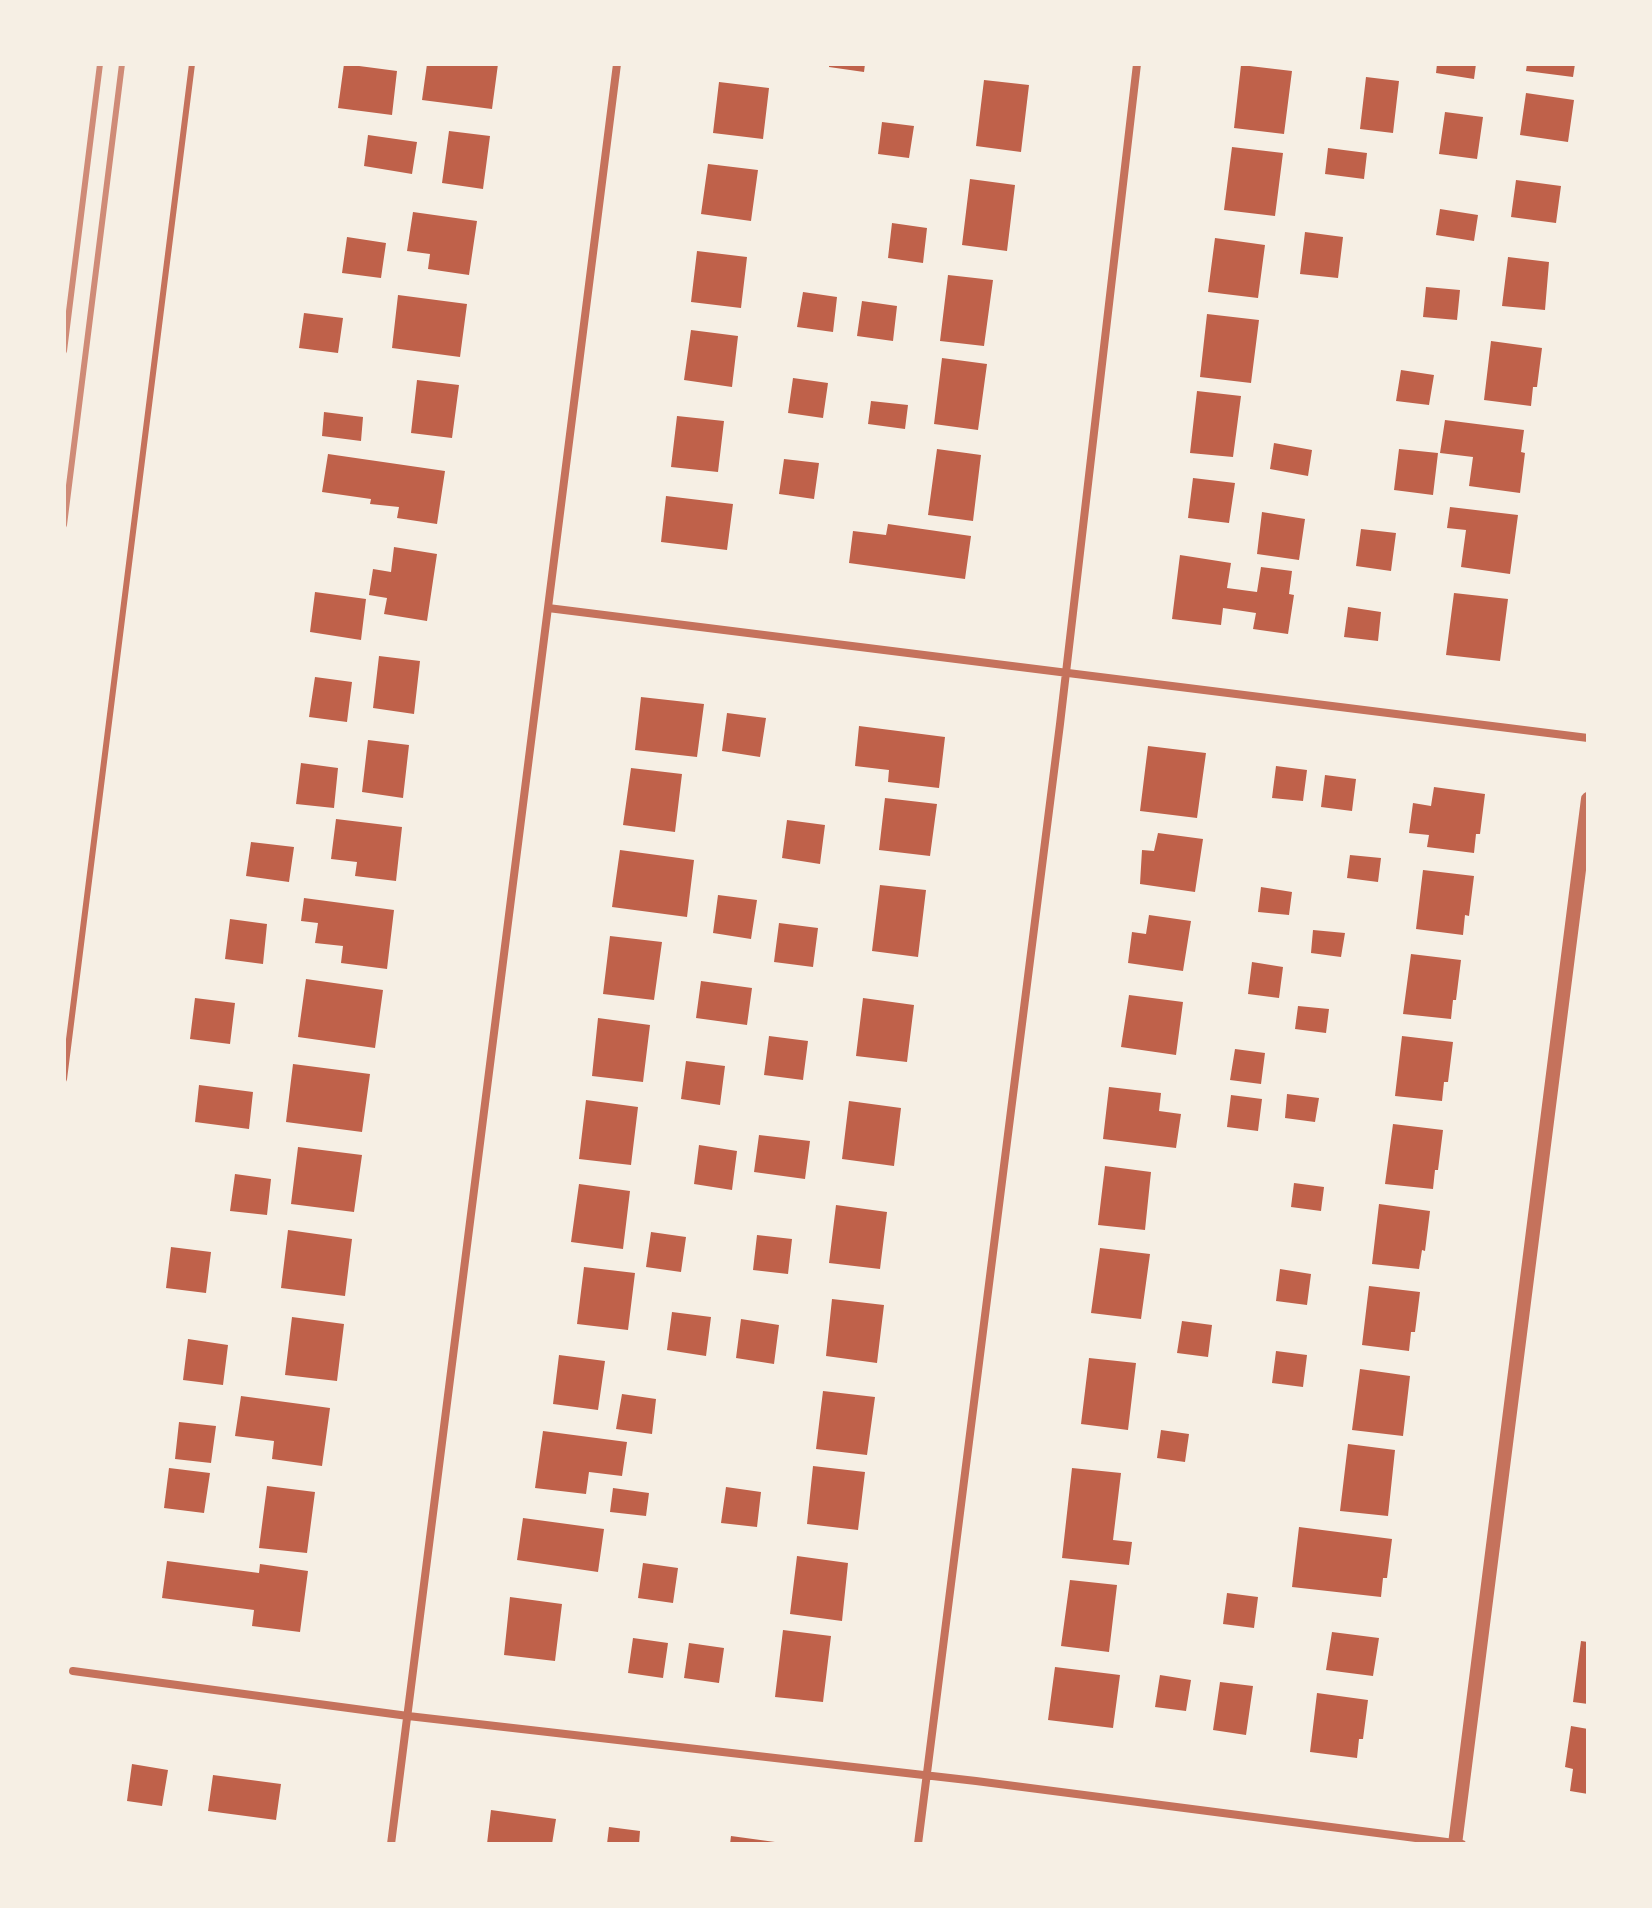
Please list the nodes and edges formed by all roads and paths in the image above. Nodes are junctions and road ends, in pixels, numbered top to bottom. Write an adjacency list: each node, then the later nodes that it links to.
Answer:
1 (192, 64): 8 (lane)
2 (617, 64): 4 (street)
3 (1137, 64): 5 (street)
4 (548, 608): 5 (street); 10 (street)
5 (1066, 673): 6 (street); 11 (street)
6 (1588, 738)
7 (1588, 799): 14 (street)
8 (64, 1079)
9 (73, 1671): 10 (street)
10 (408, 1716): 11 (street); 12 (street)
11 (927, 1776): 13 (street); 14 (street)
12 (391, 1844)
13 (918, 1844)
14 (1456, 1844): 15 (street)
15 (1462, 1844)

